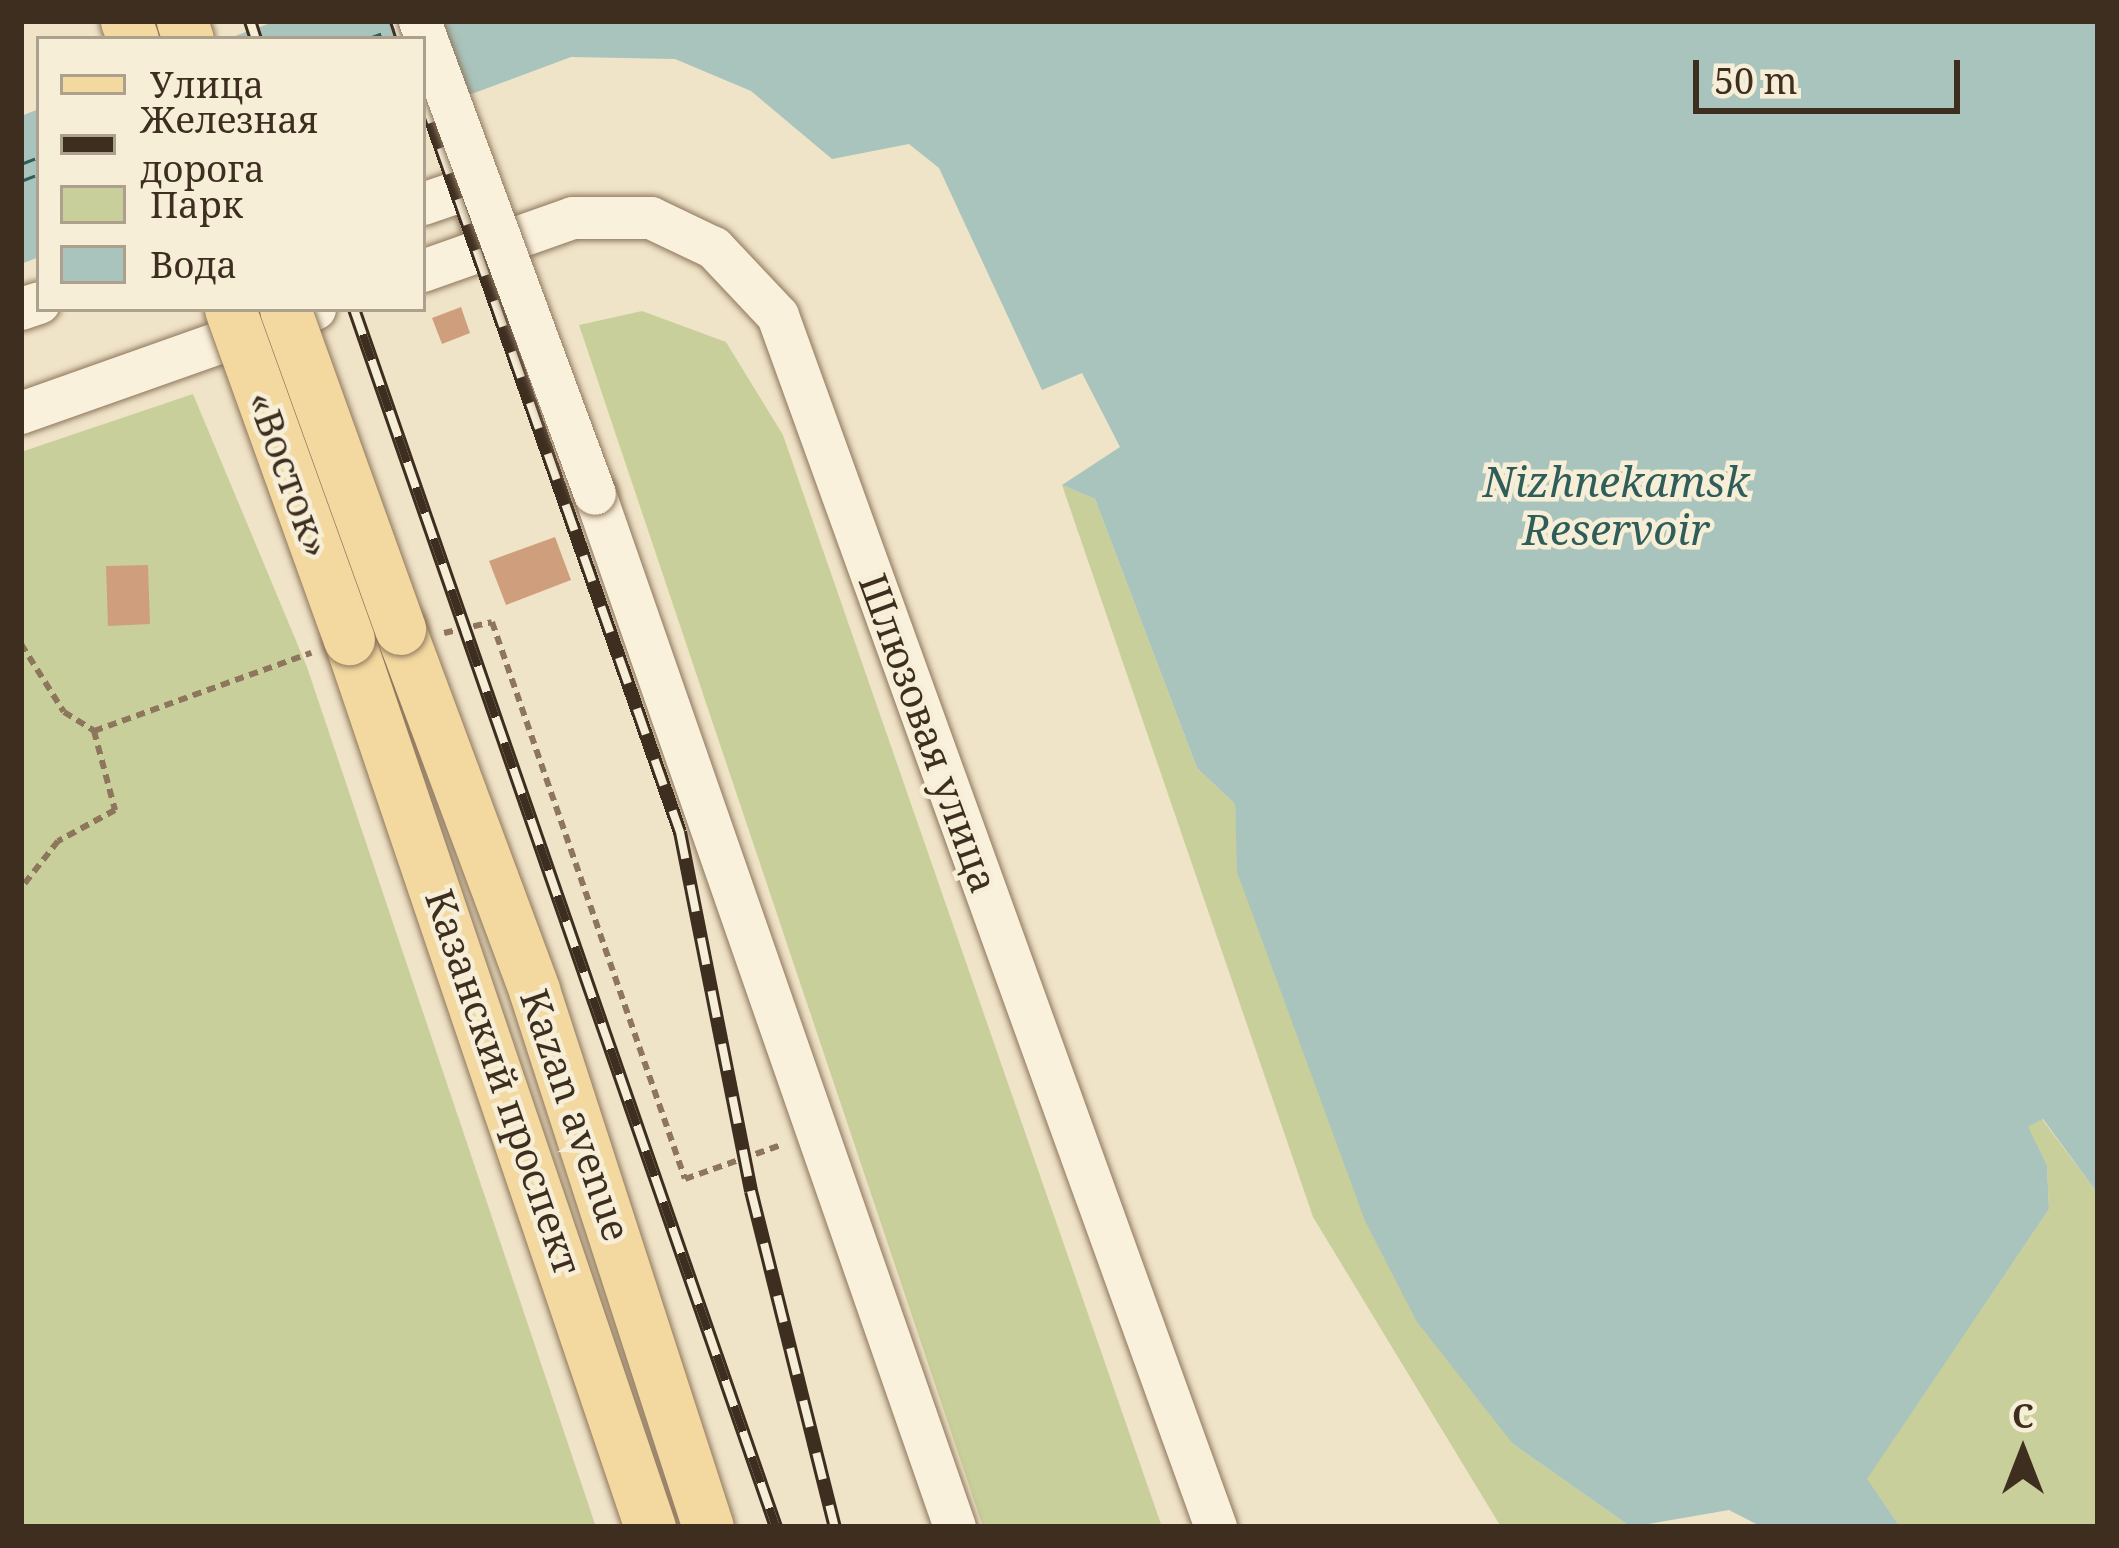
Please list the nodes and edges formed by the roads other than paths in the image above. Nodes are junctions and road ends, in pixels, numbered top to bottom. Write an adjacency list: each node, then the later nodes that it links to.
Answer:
1 (421, 21): 11 (street, bridge)
2 (426, 203): 3 (street)
3 (490, 248): 4 (street, Шлюзовая улица); 12 (street, Шлюзовая улица)
4 (426, 270)
5 (253, 314): 6 (street); 7 (main road, «Восток», bridge); 8 (main road, «Восток», bridge)
6 (21, 412)
7 (402, 635): 10 (main road, Kazan avenue)
8 (340, 643): 9 (main road, Казанский проспект)
9 (650, 1527)
10 (709, 1527)
11 (955, 1527)
12 (1216, 1527)

